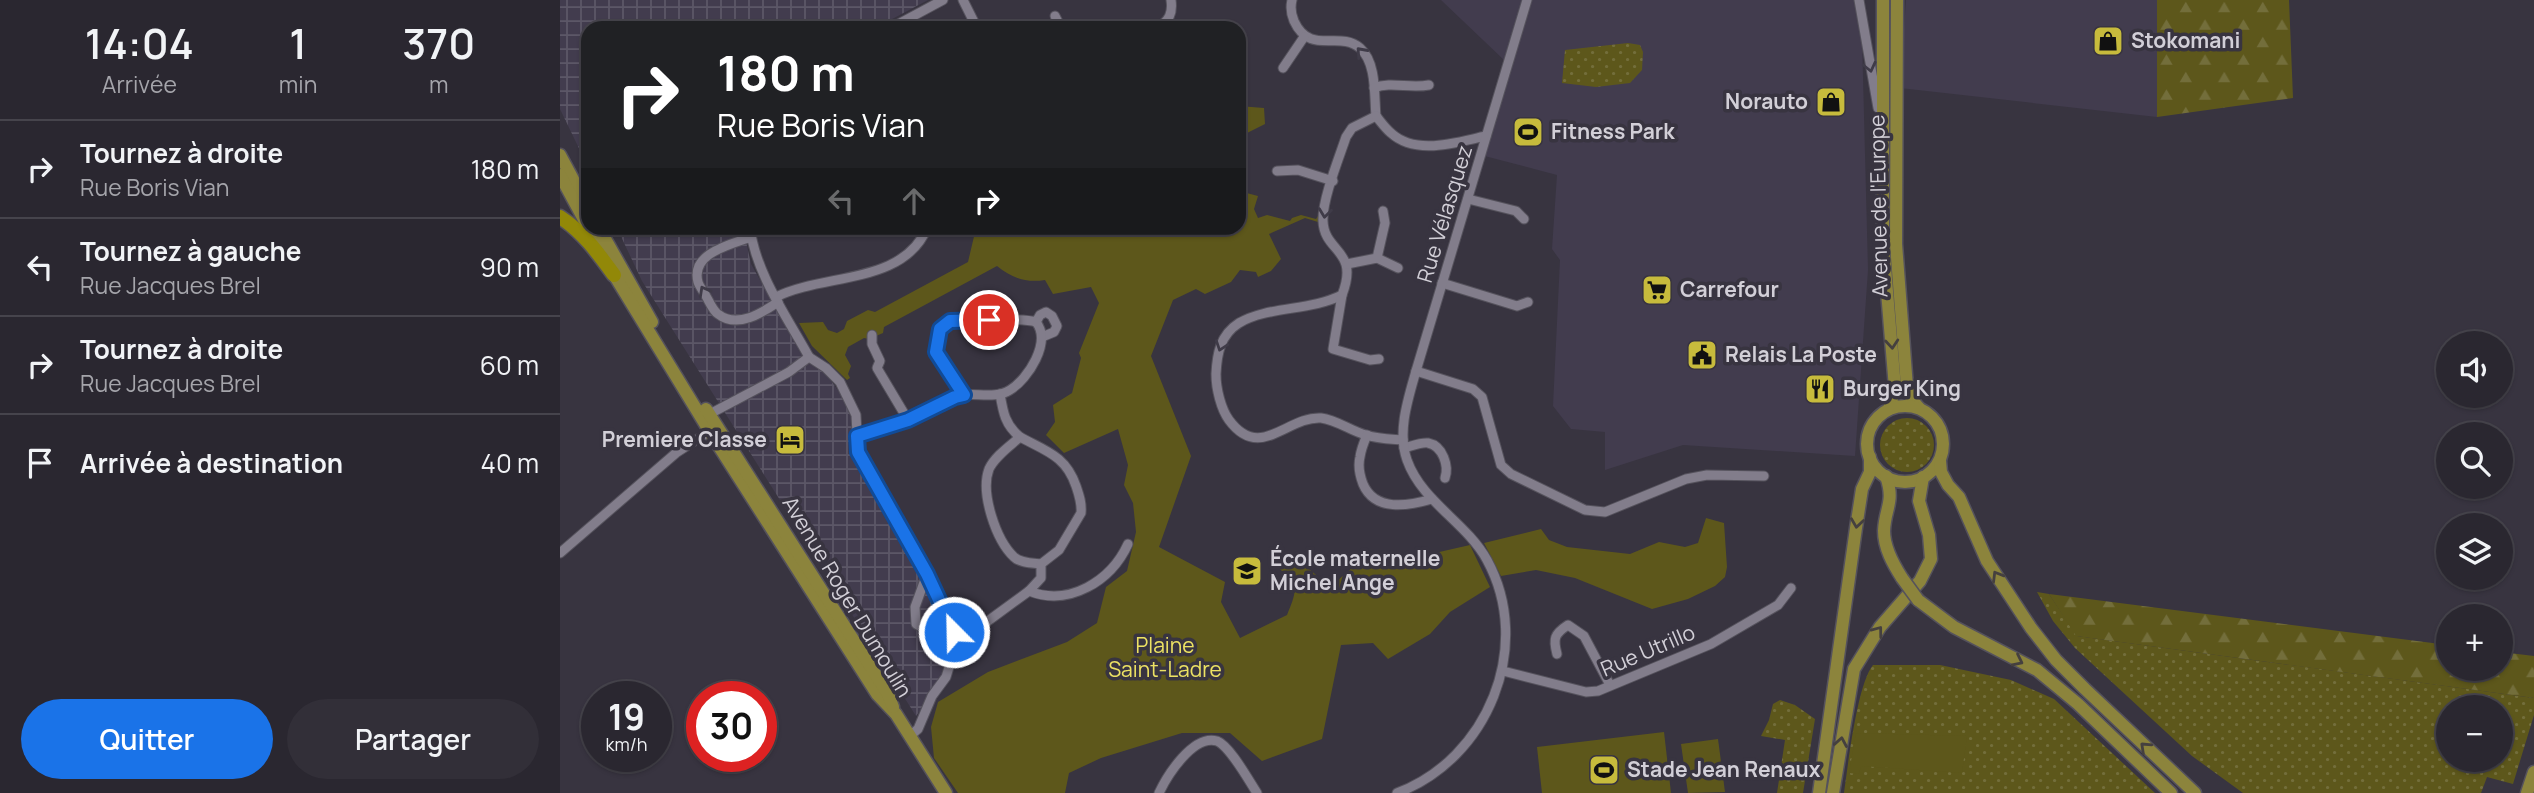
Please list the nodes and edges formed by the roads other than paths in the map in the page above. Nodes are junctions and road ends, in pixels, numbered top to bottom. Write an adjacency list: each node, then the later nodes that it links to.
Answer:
1 (943, 0): 11 (street)
2 (963, 0): 12 (street)
3 (1171, 0): 14 (street)
4 (1292, 0): 15 (street)
5 (1527, 0): 21 (street, Rue Vélasquez)
6 (1859, 0): 22 (street, Avenue de l'Europe, one-way to 22)
7 (1881, 0): 22 (main road, Avenue de l'Europe)
8 (1896, 0): 16 (main road, Avenue de l'Europe)
9 (1903, 0): 16 (street)
10 (1055, 16): 13 (street)
11 (904, 21)
12 (974, 21)
13 (1058, 21)
14 (1167, 21)
15 (1304, 37): 17 (street); 19 (street, one-way to 15)
16 (1896, 62): 56 (main road, Avenue de l'Europe)
17 (1283, 68)
18 (1429, 85): 19 (street)
19 (1374, 88): 20 (street)
20 (1376, 116): 21 (street); 26 (street)
21 (1486, 136): 28 (street, Rue Vélasquez)
22 (1884, 149): 57 (main road, Avenue de l'Europe, one-way to 57)
23 (560, 155): 27 (main road)
24 (1277, 171): 26 (street)
25 (560, 175): 30 (main road, Avenue Roger Dumoulin)
26 (1333, 181): 41 (street, one-way to 41)
27 (581, 194)
28 (1468, 199): 32 (street); 44 (street, Rue Vélasquez)
29 (1383, 211): 40 (street)
30 (581, 214)
31 (560, 217): 33 (highway)
32 (1524, 219)
33 (581, 233)
34 (583, 235): 43 (highway)
35 (592, 235): 43 (main road, Avenue Roger Dumoulin)
36 (603, 235): 58 (main road, Avenue Roger Dumoulin)
37 (744, 235): 46 (street, one-way to 37)
38 (751, 235): 46 (street)
39 (924, 235): 46 (street)
40 (1377, 258): 41 (street); 42 (street)
41 (1347, 264): 45 (street)
42 (1398, 268)
43 (614, 275): 58 (main road, Avenue Roger Dumoulin)
44 (1442, 283): 47 (street); 53 (street, Rue Vélasquez)
45 (1342, 295): 52 (street); 61 (street, one-way to 61)
46 (777, 300): 51 (street)
47 (1528, 303)
48 (1033, 321): 50 (street); 50 (street); 55 (street)
49 (873, 335): 59 (street)
50 (1042, 337): 54 (street)
51 (809, 357): 58 (street); 62 (street)
52 (1379, 359)
53 (1416, 372): 64 (street, Rue Vélasquez); 67 (street)
54 (1000, 394): 55 (street); 63 (street)
55 (964, 395): 59 (street)
56 (1919, 408): 57 (main road); 66 (main road)
57 (1889, 409): 65 (main road)
58 (706, 416): 60 (main road, Avenue Roger Dumoulin)
59 (908, 420): 62 (street)
60 (713, 429): 73 (street); 82 (main road, Avenue Roger Dumoulin)
61 (1367, 435): 64 (street); 71 (street)
62 (857, 436): 75 (street)
63 (1020, 437): 74 (street); 74 (street)
64 (1404, 444): 70 (street); 71 (street)
65 (1870, 457): 68 (main road); 88 (main road, one-way to 88)
66 (1940, 461): 69 (main road); 91 (main road, one-way to 66)
67 (1765, 476)
68 (1886, 476): 69 (main road); 90 (main road, one-way to 90, bridge)
69 (1923, 477): 89 (main road, one-way to 69)
70 (1445, 478)
71 (1432, 499): 80 (street)
72 (1128, 544): 77 (street)
73 (560, 553)
74 (1041, 564): 77 (street)
75 (927, 574): 78 (street); 78 (street)
76 (1791, 588): 81 (street, Rue Utrillo)
77 (1029, 590): 78 (street)
78 (953, 629): 82 (street)
79 (1557, 654): 81 (street)
80 (1503, 671): 81 (street, Rue Utrillo); 87 (street)
81 (1610, 685)
82 (910, 736): 84 (main road, Avenue Roger Dumoulin)
83 (2534, 772): 92 (main road)
84 (946, 793)
85 (1159, 793): 86 (street)
86 (1257, 793)
87 (1397, 793)
88 (1819, 793)
89 (1833, 793)
90 (2171, 793)
91 (2195, 793)
92 (2527, 793)

